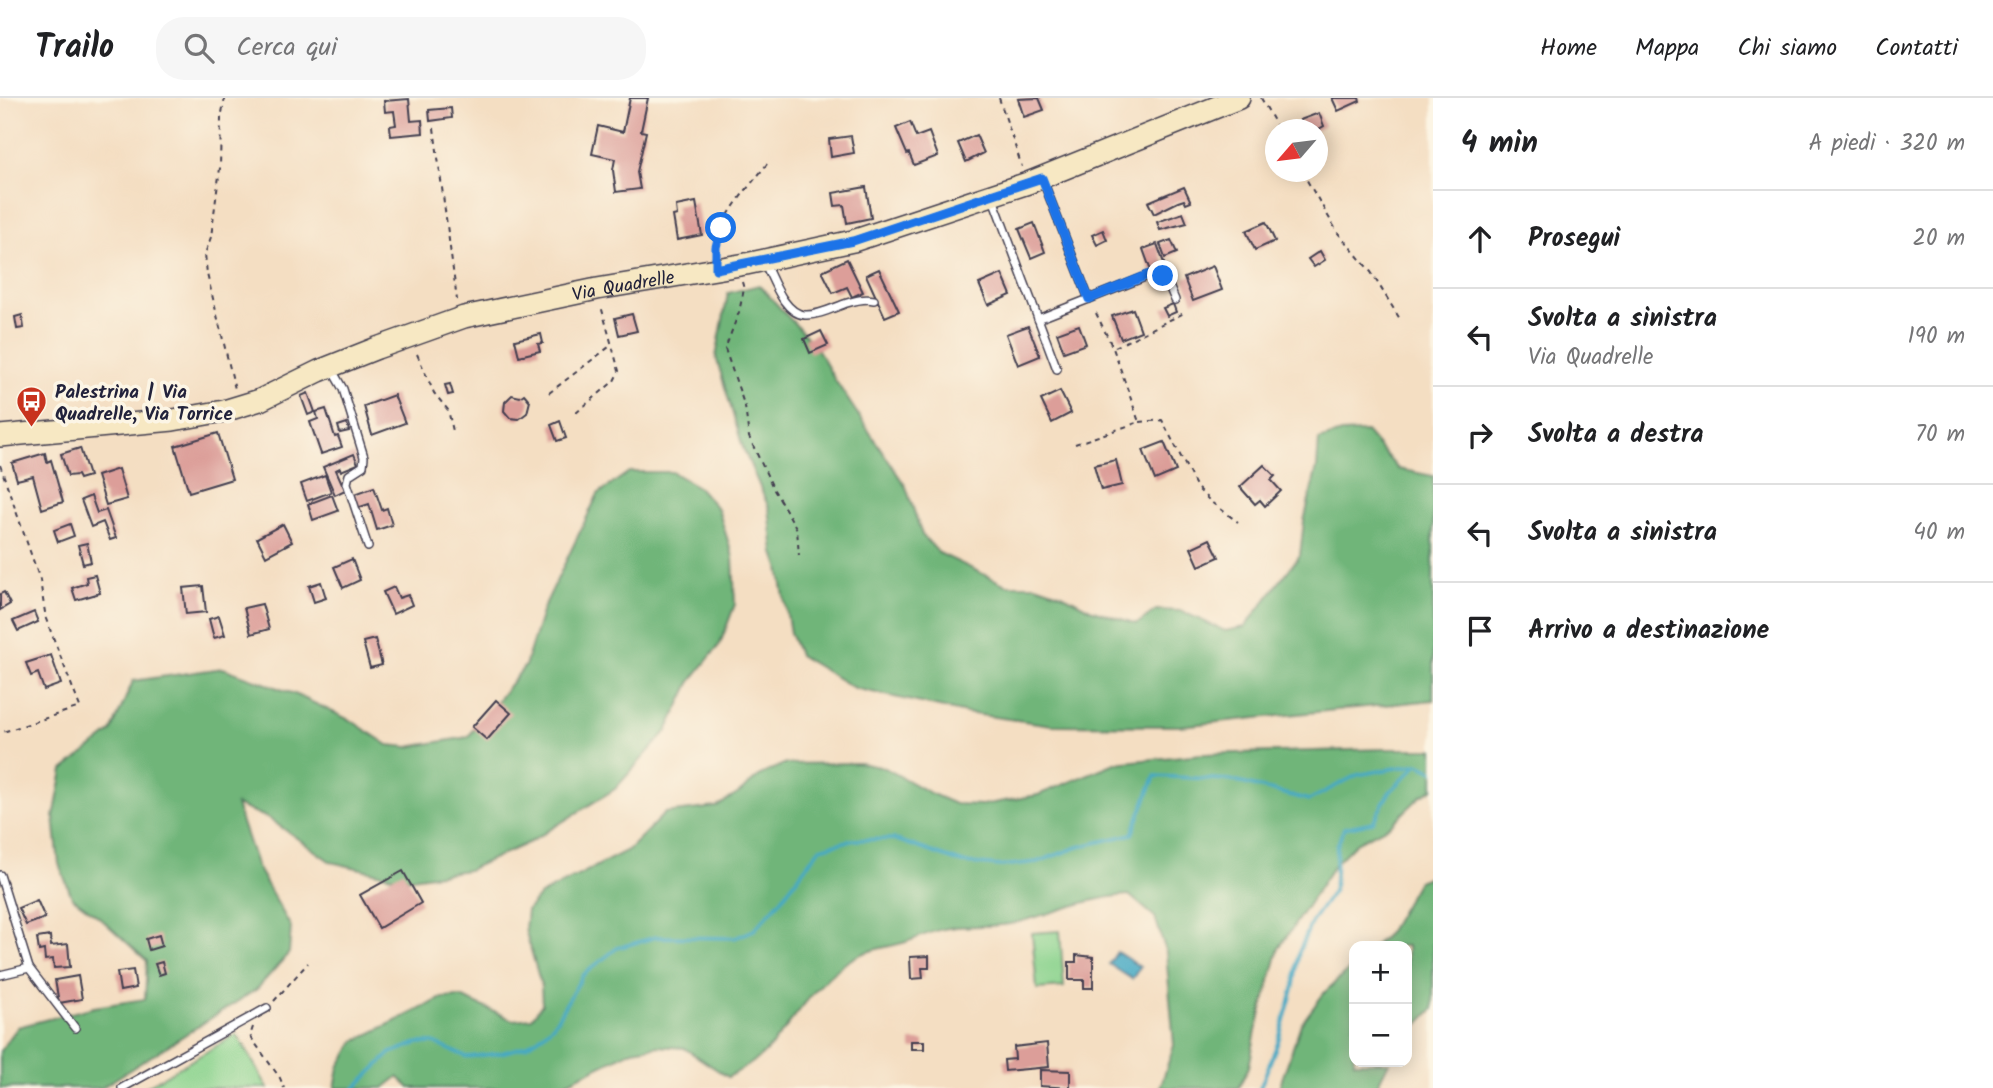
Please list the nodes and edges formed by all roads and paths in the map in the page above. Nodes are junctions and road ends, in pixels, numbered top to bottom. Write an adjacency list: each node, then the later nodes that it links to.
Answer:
1 (225, 98): 28 (path)
2 (999, 98): 8 (path)
3 (1239, 98): 8 (street, Via Quadrelle)
4 (1261, 98): 5 (path)
5 (1273, 119)
6 (434, 128): 19 (path)
7 (767, 164): 13 (path)
8 (1035, 180): 10 (street, Via Quadrelle); 15 (lane)
9 (1308, 182): 21 (path)
10 (992, 196): 11 (street, Via Quadrelle); 20 (lane)
11 (764, 260): 12 (street, Via Quadrelle); 16 (lane)
12 (739, 265): 13 (street, Via Quadrelle); 37 (path)
13 (716, 269): 14 (street, Via Quadrelle)
14 (597, 289): 19 (street, Via Quadrelle); 23 (path)
15 (1089, 299): 17 (lane); 20 (lane); 24 (path)
16 (874, 300)
17 (1175, 300)
18 (1186, 313): 24 (path)
19 (459, 319): 22 (street, Via Quadrelle)
20 (1038, 319): 26 (lane)
21 (1400, 319)
22 (409, 336): 25 (street, Via Quadrelle); 31 (path)
23 (611, 345): 27 (path); 29 (path)
24 (1113, 348): 30 (path)
25 (330, 366): 28 (street, Via Quadrelle); 36 (lane)
26 (1057, 369)
27 (549, 393)
28 (237, 407): 32 (street, Via Quadrelle)
29 (576, 413)
30 (1139, 422): 33 (path); 35 (path)
31 (453, 431)
32 (0, 436)
33 (1075, 444)
34 (0, 465): 38 (path)
35 (1238, 523)
36 (368, 547)
37 (799, 556)
38 (0, 733)
39 (0, 875): 41 (lane)
40 (308, 963): 43 (path)
41 (29, 968): 42 (lane); 44 (lane)
42 (0, 975)
43 (267, 1008): 45 (lane); 46 (path)
44 (75, 1028)
45 (122, 1088)
46 (284, 1088)

